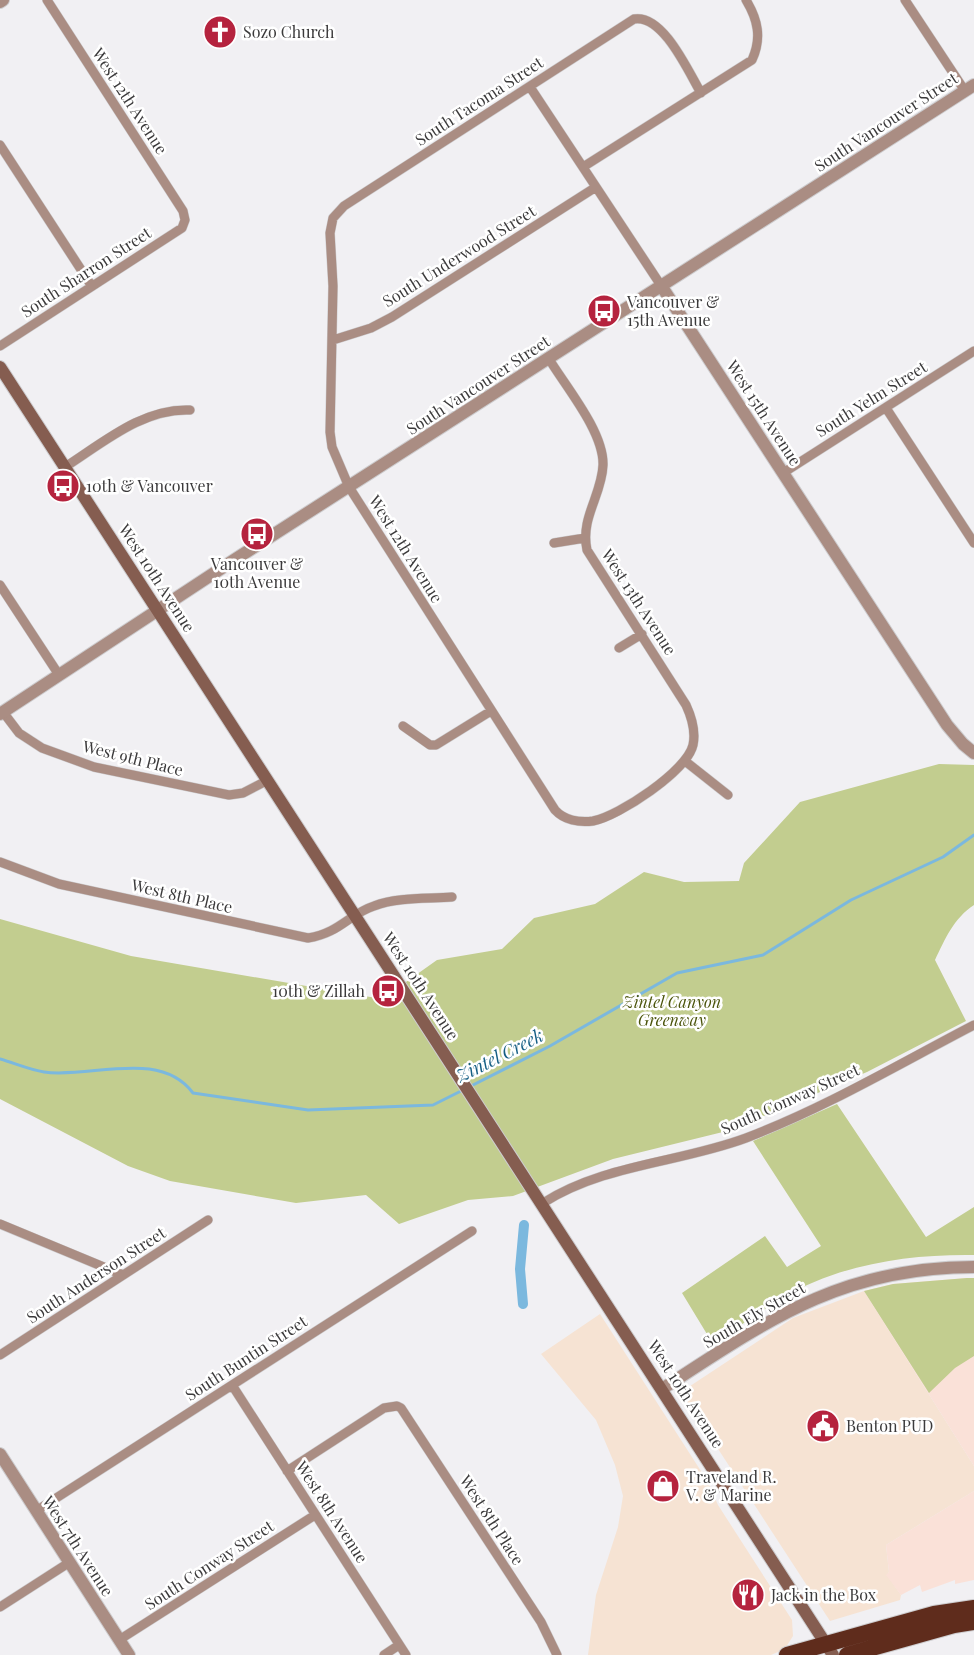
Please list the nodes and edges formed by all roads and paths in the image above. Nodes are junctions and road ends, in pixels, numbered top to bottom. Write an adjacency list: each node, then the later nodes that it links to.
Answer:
1 (47, 0): 11 (street, West 12th Avenue)
2 (746, 0): 6 (street)
3 (905, 0): 5 (street)
4 (530, 87): 6 (street, South Tacoma Street); 8 (street, West 15th Avenue); 10 (street, South Tacoma Street)
5 (969, 88): 13 (street, South Vancouver Street)
6 (701, 93): 8 (street)
7 (0, 145): 12 (street)
8 (583, 167): 9 (street, West 15th Avenue)
9 (596, 187): 13 (street, West 15th Avenue); 14 (street, South Underwood Street)
10 (333, 218): 14 (street, West 12th Avenue)
11 (185, 220): 12 (street, South Sharron Street)
12 (91, 285): 15 (street, South Sharron Street)
13 (662, 287): 17 (street, South Vancouver Street); 22 (street, West 15th Avenue)
14 (333, 340): 23 (street, West 12th Avenue)
15 (0, 346)
16 (974, 351): 19 (street, South Yelm Street)
17 (549, 359): 23 (street, South Vancouver Street); 24 (street, West 13th Avenue)
18 (0, 367): 21 (main road, West 10th Avenue)
19 (886, 408): 22 (street, South Yelm Street); 26 (street)
20 (190, 410): 21 (street)
21 (65, 467): 28 (main road, West 10th Avenue)
22 (783, 473): 35 (street, West 15th Avenue)
23 (349, 487): 28 (street, South Vancouver Street); 32 (street, West 12th Avenue)
24 (585, 538): 25 (street); 29 (street, West 13th Avenue)
25 (554, 543)
26 (974, 543)
27 (0, 585): 31 (street)
28 (158, 610): 31 (street, South Vancouver Street); 37 (main road, West 10th Avenue)
29 (642, 634): 30 (street); 36 (street, West 13th Avenue)
30 (620, 648)
31 (59, 675): 33 (street, South Vancouver Street)
32 (491, 711): 34 (street); 36 (street, West 12th Avenue)
33 (1, 713): 37 (street, West 9th Place)
34 (403, 726)
35 (974, 753)
36 (685, 761): 38 (street)
37 (268, 780): 41 (main road, West 10th Avenue)
38 (728, 795)
39 (0, 862): 41 (street, West 8th Place)
40 (452, 897): 41 (street, West 8th Place)
41 (357, 916): 43 (main road, West 10th Avenue)
42 (974, 1025): 43 (street, South Conway Street)
43 (543, 1203): 51 (main road, West 10th Avenue)
44 (208, 1220): 48 (street, South Anderson Street)
45 (0, 1224): 48 (street)
46 (472, 1231): 50 (street, South Buntin Street)
47 (974, 1267): 51 (street, South Ely Street)
48 (123, 1275): 49 (street, South Anderson Street)
49 (0, 1355)
50 (232, 1385): 53 (street, West 8th Avenue); 54 (street, South Buntin Street)
51 (662, 1389): 62 (main road, West 10th Avenue)
52 (0, 1454): 54 (street, West 7th Avenue)
53 (287, 1471): 55 (street, West 8th Avenue); 66 (street, West 8th Place)
54 (36, 1511): 56 (street, West 7th Avenue)
55 (315, 1515): 60 (street, South Conway Street); 61 (street, West 8th Avenue)
56 (70, 1562): 57 (street); 60 (street, West 7th Avenue)
57 (0, 1607)
58 (974, 1608): 62 (highway)
59 (974, 1622): 68 (highway)
60 (119, 1640): 63 (street, West 7th Avenue)
61 (399, 1645): 64 (street); 65 (street, West 8th Avenue)
62 (829, 1649): 67 (highway)
63 (129, 1655)
64 (384, 1655)
65 (406, 1655)
66 (556, 1655)
67 (787, 1655)
68 (847, 1655)

